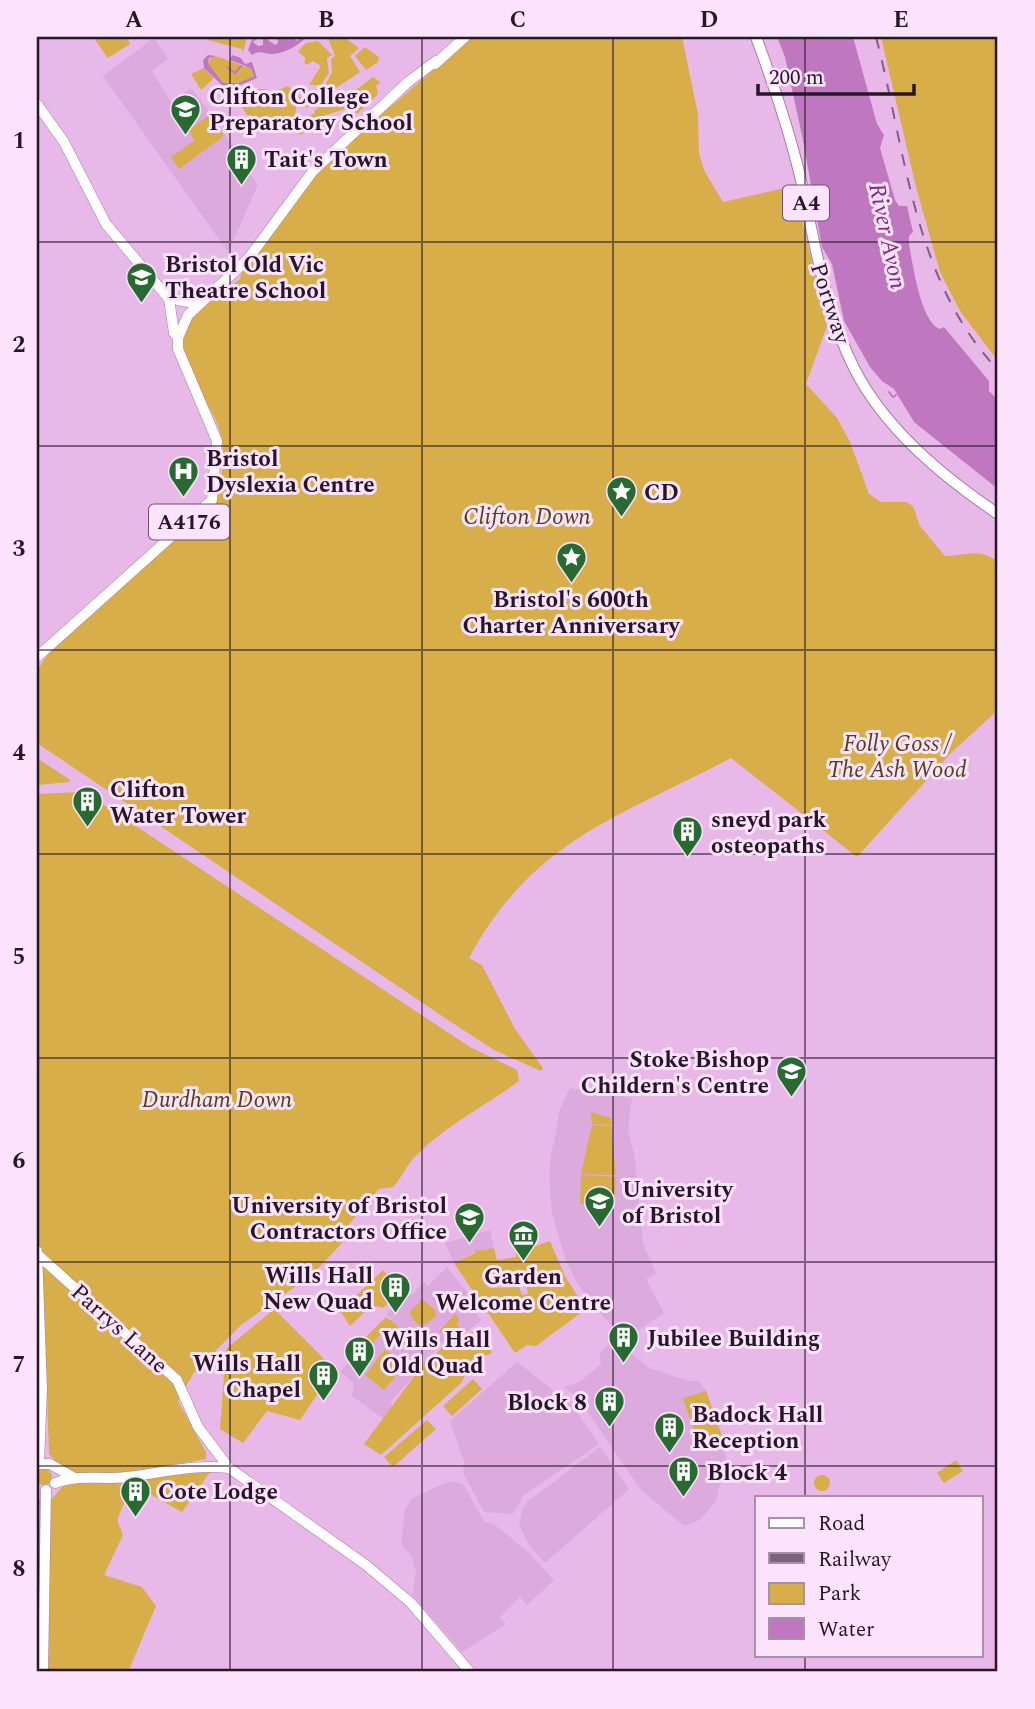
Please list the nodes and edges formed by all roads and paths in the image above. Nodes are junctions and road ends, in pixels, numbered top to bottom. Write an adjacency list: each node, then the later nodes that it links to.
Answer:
1 (466, 37): 5 (main road)
2 (756, 37): 7 (highway, Portway / A4)
3 (37, 104): 4 (main road)
4 (164, 291): 5 (main road); 6 (main road)
5 (198, 304): 6 (main road)
6 (178, 338): 8 (main road, A4176)
7 (998, 514)
8 (37, 657)
9 (40, 1258): 10 (main road); 11 (main road, Parrys Lane)
10 (41, 1463): 12 (main road)
11 (229, 1468): 13 (main road); 17 (main road, Parrys Lane)
12 (55, 1470): 13 (main road); 14 (main road)
13 (73, 1478): 14 (main road)
14 (55, 1483): 15 (main road)
15 (41, 1490): 16 (main road)
16 (43, 1672)
17 (470, 1672)

